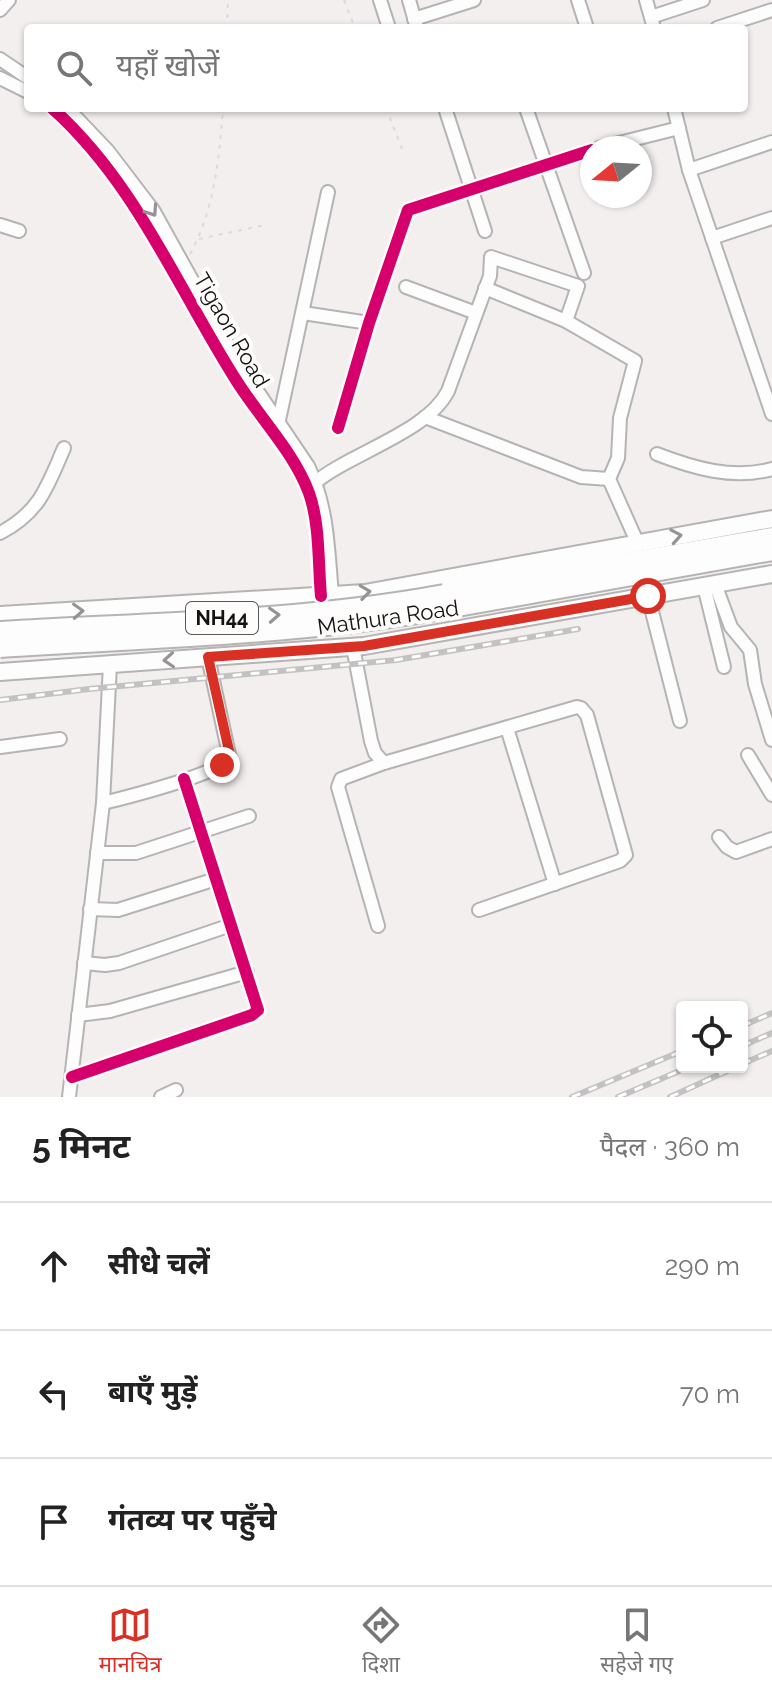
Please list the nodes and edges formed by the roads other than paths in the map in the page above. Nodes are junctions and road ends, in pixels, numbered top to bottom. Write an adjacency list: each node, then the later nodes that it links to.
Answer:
1 (9, 0): 8 (street)
2 (380, 0): 11 (street)
3 (409, 0): 12 (street)
4 (474, 0): 12 (street)
5 (578, 0): 13 (street)
6 (646, 0): 10 (street)
7 (703, 0): 10 (street)
8 (0, 10)
9 (772, 10): 14 (street)
10 (653, 23)
11 (388, 24)
12 (416, 24)
13 (586, 24)
14 (729, 24)
15 (0, 59): 16 (street)
16 (24, 75)
17 (0, 78): 18 (street)
18 (24, 90)
19 (57, 112): 37 (street, Tigaon Road)
20 (71, 112): 37 (street, Tigaon Road, one-way to 37)
21 (446, 112): 30 (street)
22 (527, 112): 28 (street)
23 (675, 112): 24 (street)
24 (679, 128): 25 (street); 29 (street)
25 (647, 136)
26 (772, 142): 29 (street)
27 (580, 154): 28 (street)
28 (544, 166): 30 (street); 38 (street)
29 (689, 170): 36 (street)
30 (473, 189): 35 (street); 44 (street)
31 (328, 192): 41 (street)
32 (772, 218): 36 (street)
33 (0, 225): 34 (street)
34 (19, 231)
35 (485, 231)
36 (712, 238): 45 (street)
37 (168, 247): 47 (street, Tigaon Road); 53 (street, Tigaon Road)
38 (584, 273)
39 (406, 287): 42 (street)
40 (485, 288): 42 (street); 43 (street); 43 (street)
41 (303, 313): 44 (street); 47 (street)
42 (476, 313): 46 (street)
43 (566, 321): 52 (street)
44 (369, 323): 48 (street)
45 (772, 414)
46 (425, 417): 52 (street); 53 (street)
47 (279, 420): 53 (street, Tigaon Road)
48 (338, 428)
49 (64, 448): 55 (street)
50 (657, 454): 51 (street)
51 (772, 469)
52 (609, 479): 57 (street)
53 (312, 486): 61 (street, Tigaon Road)
54 (772, 519): 57 (main road, one-way to 54)
55 (0, 533)
56 (772, 537): 63 (highway, Mathura Road / NH44)
57 (638, 544): 61 (main road, one-way to 57)
58 (772, 551): 63 (highway, Mathura Road / NH44)
59 (772, 574): 60 (main road)
60 (709, 585): 62 (main road); 70 (street); 75 (street)
61 (326, 596): 64 (main road, one-way to 61)
62 (648, 596): 66 (main road); 72 (street)
63 (448, 601): 65 (highway, Mathura Road / NH44, one-way to 63, bridge); 67 (highway, Mathura Road / NH44, bridge)
64 (0, 615)
65 (0, 631)
66 (353, 647): 68 (main road); 78 (street)
67 (0, 648)
68 (208, 657): 69 (main road, one-way to 69); 79 (street)
69 (110, 664): 71 (main road); 81 (street)
70 (724, 667)
71 (0, 672)
72 (680, 721)
73 (507, 728): 78 (street); 88 (street); 88 (street)
74 (60, 739): 76 (street)
75 (772, 740)
76 (0, 747)
77 (748, 755): 80 (street)
78 (384, 763): 92 (street)
79 (184, 779): 81 (street); 83 (street)
80 (770, 787)
81 (103, 803): 86 (street)
82 (249, 816): 83 (street)
83 (200, 831): 86 (street); 87 (street)
84 (719, 837): 85 (street)
85 (772, 839)
86 (97, 853): 89 (street)
87 (216, 879): 89 (street); 91 (street)
88 (555, 884): 90 (street)
89 (90, 909): 93 (street)
90 (479, 910)
91 (231, 925): 93 (street); 94 (street)
92 (378, 926)
93 (84, 963): 95 (street)
94 (247, 972): 95 (street); 96 (street)
95 (78, 1015): 96 (street)
96 (72, 1077): 98 (street)
97 (176, 1090): 99 (street)
98 (69, 1097)
99 (161, 1097)

